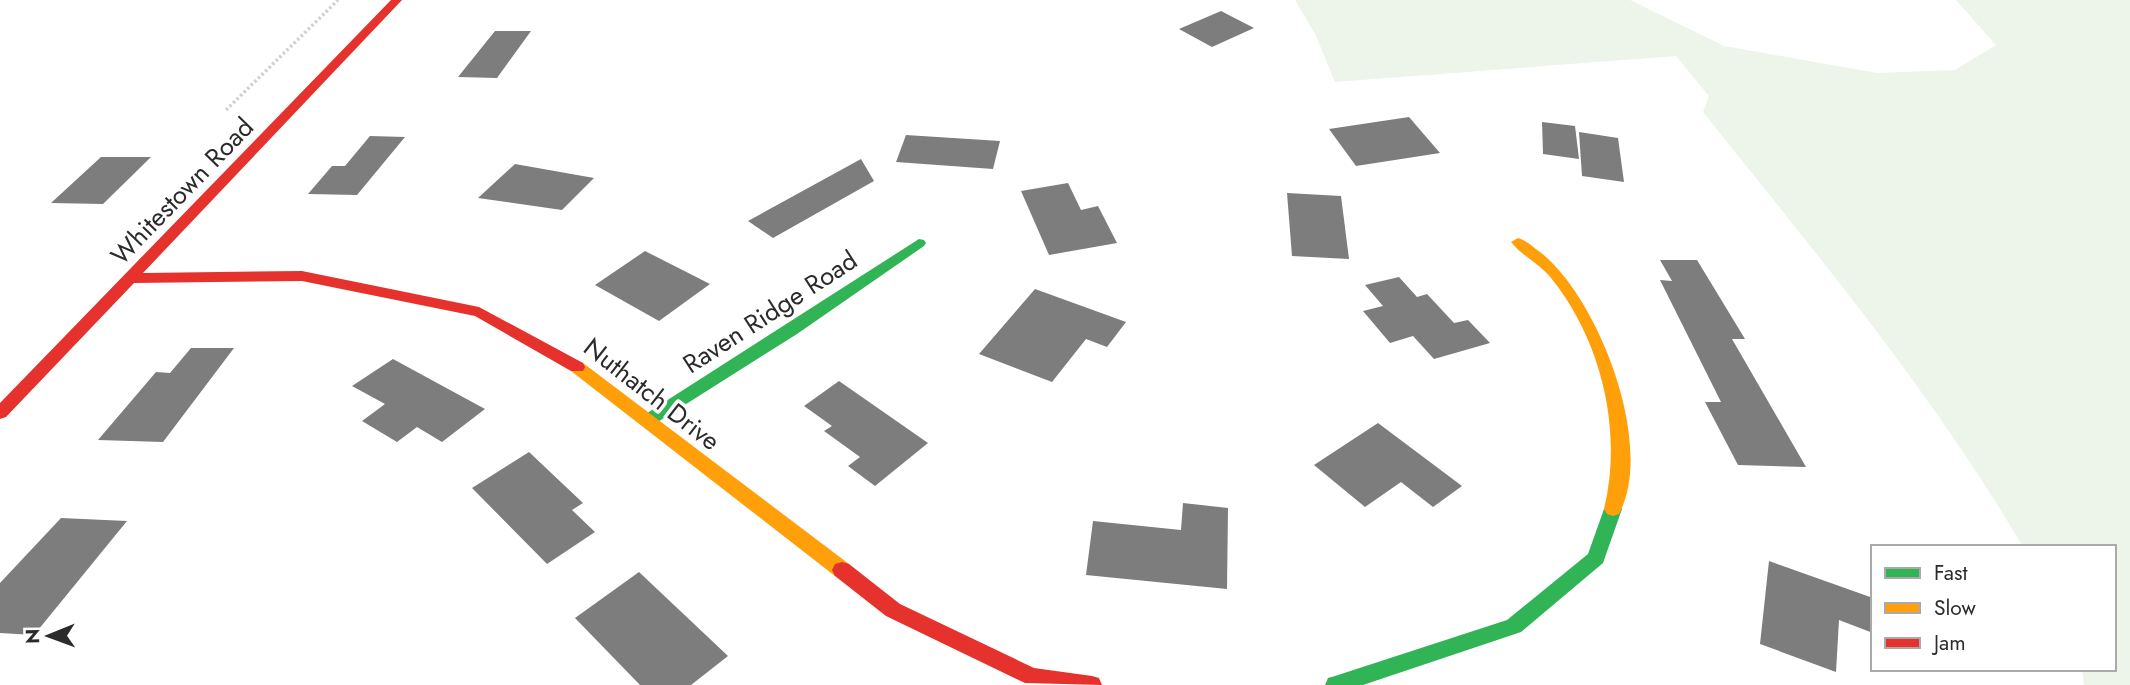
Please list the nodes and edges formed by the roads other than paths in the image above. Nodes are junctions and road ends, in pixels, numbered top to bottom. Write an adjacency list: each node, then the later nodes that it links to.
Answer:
1 (397, 0): 4 (street, Whitestown Road)
2 (1518, 242): 8 (street)
3 (919, 243): 6 (street, Raven Ridge Road)
4 (134, 278): 5 (street, Whitestown Road); 6 (street, Nuthatch Drive)
5 (0, 414)
6 (647, 421): 7 (street, Nuthatch Drive)
7 (1092, 685)
8 (1335, 685)

